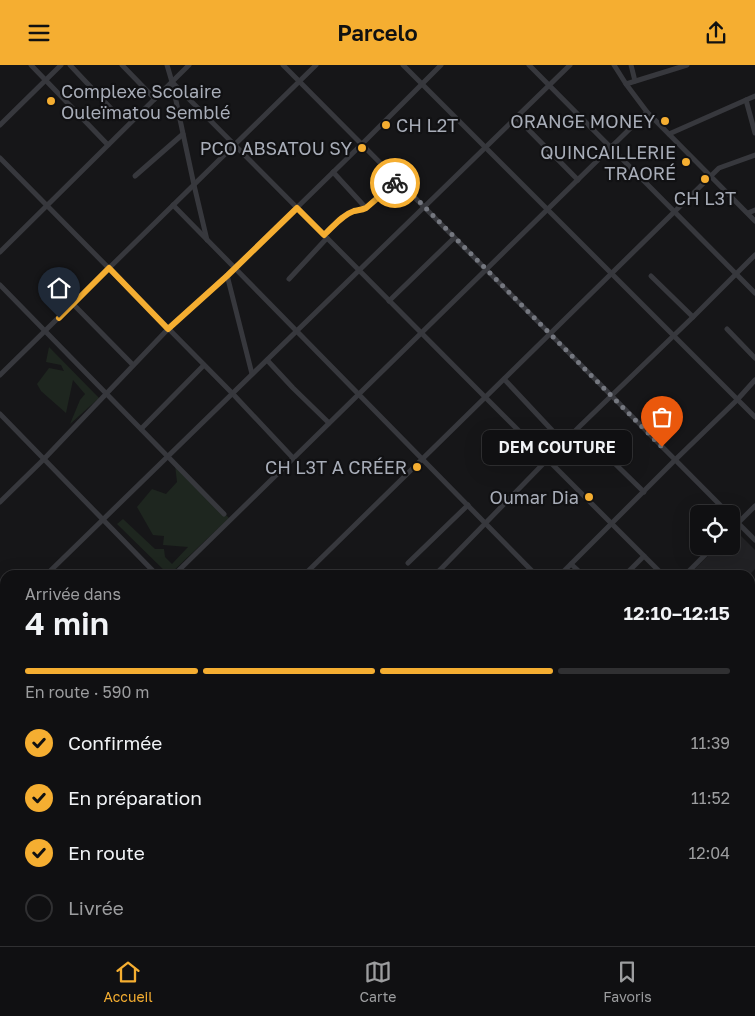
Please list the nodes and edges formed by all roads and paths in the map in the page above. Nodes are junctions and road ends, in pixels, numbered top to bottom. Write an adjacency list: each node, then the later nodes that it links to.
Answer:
1 (30, 65): 16 (street)
2 (61, 65): 16 (street)
3 (70, 65): 27 (street)
4 (122, 65): 24 (street)
5 (167, 65): 19 (street)
6 (189, 65): 19 (street)
7 (284, 65): 17 (street)
8 (316, 65): 17 (street)
9 (403, 65): 20 (street)
10 (442, 65): 20 (street)
11 (529, 65): 22 (street)
12 (570, 65): 22 (street)
13 (614, 65): 21 (street)
14 (632, 65): 18 (street)
15 (686, 65): 18 (street)
16 (46, 80): 29 (street); 34 (street)
17 (299, 81): 33 (street); 35 (street)
18 (635, 81): 21 (street)
19 (172, 82): 24 (street); 31 (street); 35 (street)
20 (422, 84): 33 (street); 36 (street)
21 (626, 84): 26 (street)
22 (549, 85): 28 (street); 37 (street)
23 (755, 95): 25 (street)
24 (154, 99): 34 (street)
25 (746, 100): 30 (street); 32 (street)
26 (647, 112): 32 (street); 37 (street)
27 (119, 117)
28 (516, 117): 36 (street); 44 (street)
29 (0, 125)
30 (755, 133)
31 (183, 134): 41 (street); 45 (street)
32 (668, 134): 42 (street)
33 (362, 144): 40 (street); 43 (street)
34 (108, 145): 46 (street)
35 (234, 145): 45 (street); 49 (street)
36 (485, 147): 48 (street); 51 (street)
37 (611, 147): 44 (street); 53 (street)
38 (755, 155): 42 (street)
39 (0, 158): 46 (street)
40 (333, 173): 49 (street); 50 (street)
41 (136, 177)
42 (711, 177): 53 (street); 54 (street)
43 (398, 180): 48 (street); 50 (street)
44 (578, 180): 51 (street)
45 (194, 185): 47 (street); 58 (street)
46 (47, 205): 59 (street); 61 (street)
47 (173, 205): 58 (street); 61 (street)
48 (424, 207): 57 (street); 64 (street)
49 (297, 208): 56 (street); 62 (street)
50 (366, 208): 56 (street)
51 (548, 210): 63 (street); 65 (street)
52 (755, 210): 54 (street)
53 (675, 211): 65 (street); 66 (street)
54 (748, 213): 55 (street)
55 (755, 221)
56 (326, 236): 64 (street); 69 (street)
57 (454, 237): 63 (street); 72 (street)
58 (207, 240): 62 (street)
59 (0, 252)
60 (755, 255): 66 (street)
61 (109, 268): 73 (street); 75 (street)
62 (235, 268): 67 (street); 78 (street)
63 (486, 269): 79 (street); 80 (street)
64 (359, 270): 72 (street); 78 (street)
65 (612, 274): 80 (street); 81 (street)
66 (736, 274): 71 (street); 74 (street)
67 (228, 275): 75 (street); 87 (street)
68 (651, 276): 74 (street)
69 (289, 279)
70 (0, 285): 77 (street)
71 (755, 293)
72 (390, 301): 79 (street)
73 (73, 304): 77 (street); 84 (street)
74 (693, 317): 81 (street)
75 (168, 329): 84 (street); 85 (street)
76 (727, 329): 82 (street)
77 (45, 331): 86 (street); 91 (street)
78 (296, 331): 83 (street); 92 (street)
79 (421, 333): 92 (street); 94 (street)
80 (550, 334): 88 (street); 93 (street)
81 (673, 335): 93 (street); 95 (street)
82 (755, 358)
83 (267, 360): 87 (street); 98 (street)
84 (133, 365): 91 (street)
85 (204, 365): 90 (street); 99 (street)
86 (0, 375)
87 (252, 375): 90 (street)
88 (504, 379): 94 (street); 100 (street)
89 (755, 381): 95 (street)
90 (232, 393): 102 (street); 103 (street)
91 (106, 394): 99 (street); 104 (street)
92 (359, 394): 98 (street); 105 (street)
93 (612, 396): 100 (street); 107 (street)
94 (485, 397): 105 (street); 106 (street)
95 (737, 400): 97 (street); 107 (street)
96 (0, 414): 104 (street)
97 (755, 417)
98 (329, 423): 103 (street)
99 (141, 429): 102 (street)
100 (564, 443): 106 (street)
101 (601, 449): 108 (street)
102 (168, 456): 113 (street); 114 (street)
103 (293, 458): 126 (street)
104 (44, 459): 109 (street); 114 (street)
105 (422, 459): 110 (street); 127 (street)
106 (548, 460): 116 (street); 117 (street)
107 (675, 460): 108 (street); 111 (street)
108 (644, 492): 117 (street)
109 (0, 502)
110 (468, 505): 116 (street); 122 (street)
111 (720, 505)
112 (755, 506): 115 (street)
113 (224, 514)
114 (103, 519): 124 (street); 125 (street)
115 (740, 521)
116 (485, 523): 128 (street); 129 (street)
117 (612, 524): 121 (street); 123 (street)
118 (740, 525): 119 (street)
119 (755, 540)
120 (705, 555): 134 (street)
121 (644, 556): 132 (street); 133 (street)
122 (408, 563)
123 (571, 564): 130 (street); 131 (street)
124 (51, 570)
125 (152, 570)
126 (179, 570)
127 (309, 570)
128 (440, 570)
129 (531, 570)
130 (565, 570)
131 (578, 570)
132 (629, 570)
133 (658, 570)
134 (690, 570)

